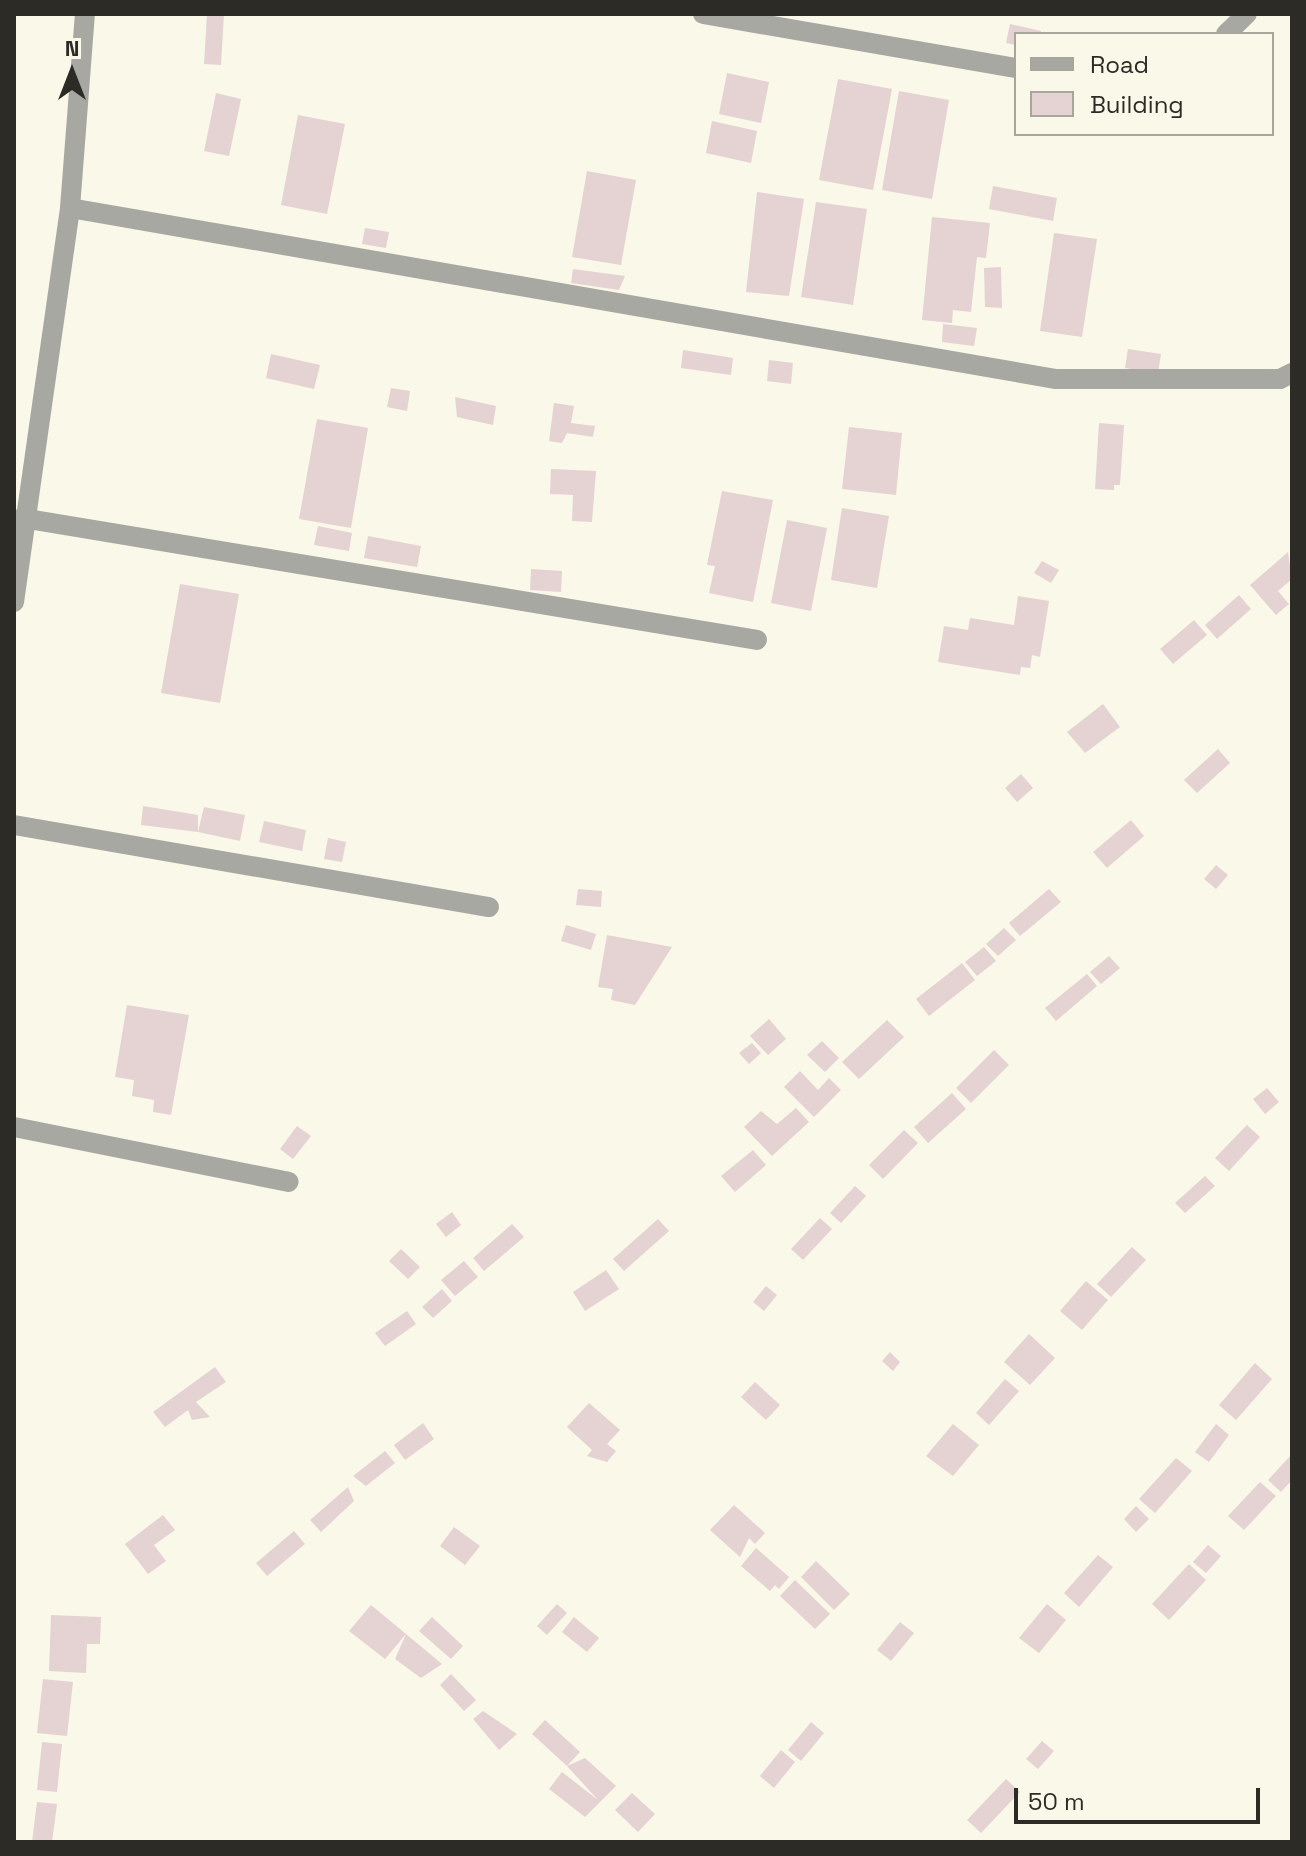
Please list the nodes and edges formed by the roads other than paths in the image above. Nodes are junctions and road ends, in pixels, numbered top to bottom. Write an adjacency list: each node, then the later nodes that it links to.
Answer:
1 (85, 14): 6 (street)
2 (703, 14): 5 (street)
3 (1247, 14): 4 (street)
4 (1228, 32)
5 (1014, 68)
6 (70, 208): 7 (street); 8 (street)
7 (1292, 373)
8 (22, 518): 9 (street); 10 (street)
9 (14, 602)
10 (757, 640)
11 (14, 825): 12 (street)
12 (489, 907)
13 (14, 1127): 14 (street)
14 (289, 1182)

